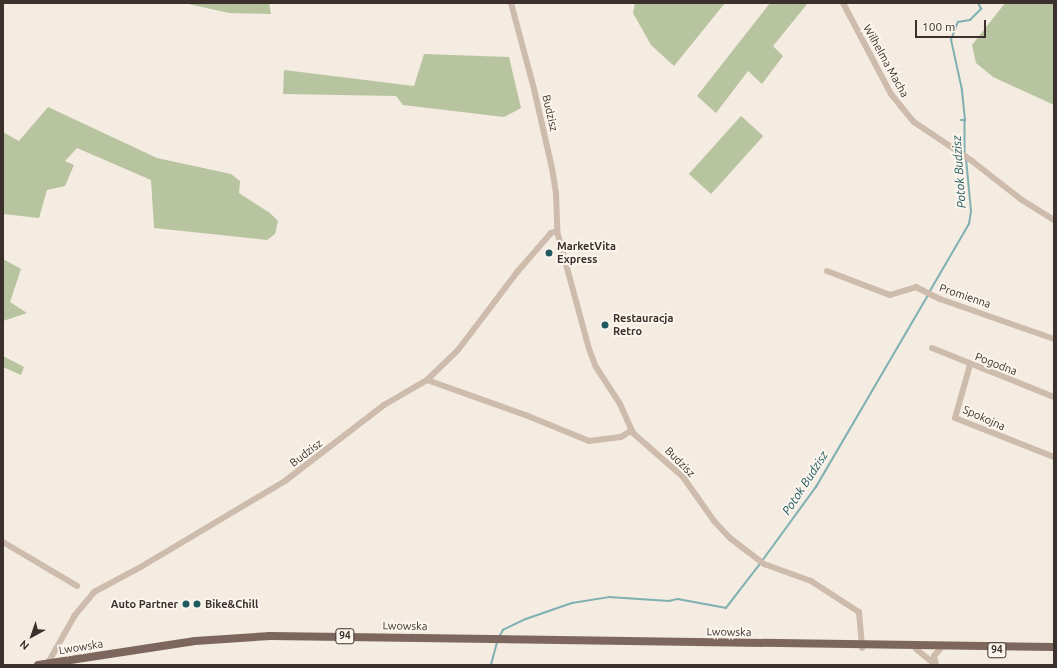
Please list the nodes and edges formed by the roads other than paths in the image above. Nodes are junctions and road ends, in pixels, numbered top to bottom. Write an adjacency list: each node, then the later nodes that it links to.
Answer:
1 (511, 3): 4 (street, Budzisz)
2 (843, 3): 3 (street, Wilhelma Macha)
3 (1054, 220)
4 (557, 230): 9 (street, Budzisz); 11 (street, Budzisz)
5 (827, 271): 6 (street, Promienna)
6 (1054, 339)
7 (932, 348): 8 (street, Pogodna)
8 (970, 365): 10 (street, Pogodna); 12 (street, Spokojna)
9 (427, 380): 11 (street); 21 (street, Budzisz)
10 (1054, 397)
11 (632, 430): 15 (street, Budzisz)
12 (1054, 457)
13 (3, 542): 14 (street)
14 (77, 586)
15 (862, 646): 16 (main road, Lwowska / 94); 17 (main road, Lwowska / 94); 20 (main road, Lwowska / 94)
16 (1054, 647)
17 (916, 649): 18 (main road, Lwowska / 94); 24 (street)
18 (940, 649): 19 (main road, Lwowska / 94); 24 (street)
19 (1054, 652)
20 (93, 656): 21 (main road, Lwowska / 94); 23 (main road, 94)
21 (48, 663): 22 (main road, 94)
22 (38, 665)
23 (60, 665)
24 (936, 665)

